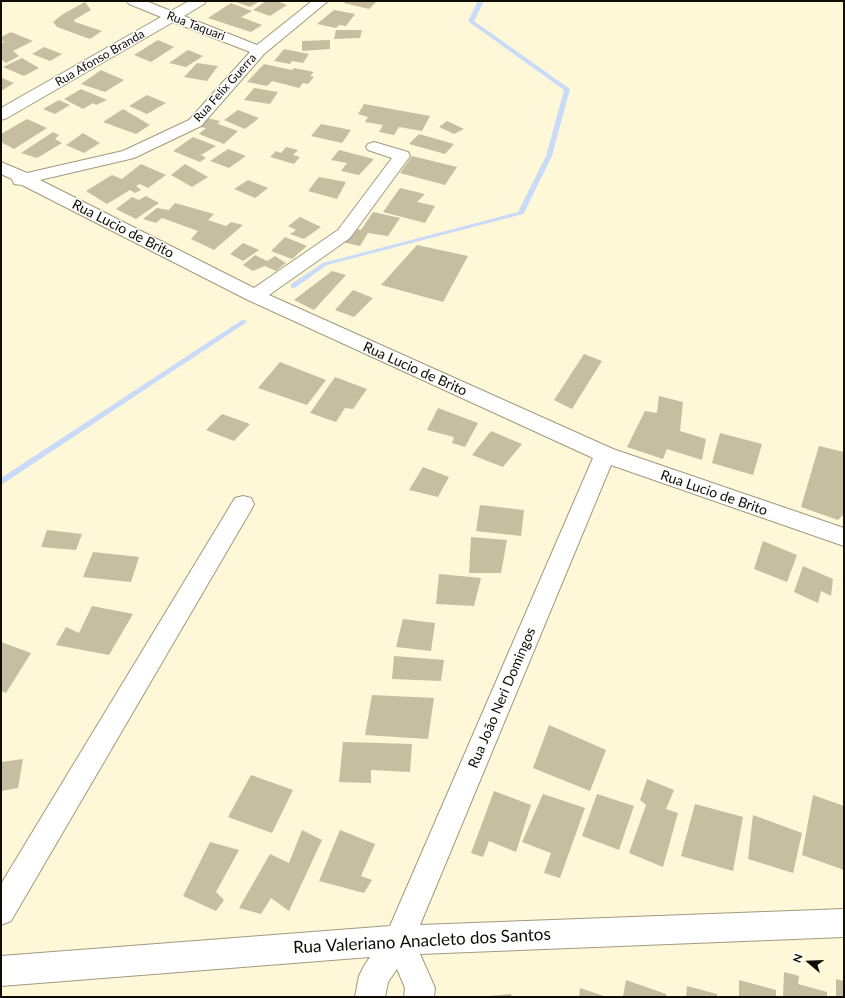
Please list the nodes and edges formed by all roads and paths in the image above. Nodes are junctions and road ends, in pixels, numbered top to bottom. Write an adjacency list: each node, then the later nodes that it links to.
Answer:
1 (134, 1): 4 (street, Rua Taquari)
2 (199, 1): 4 (street, Rua Afonso Branda)
3 (321, 1): 5 (street, Rua Felix Guerra)
4 (171, 16): 5 (street, Rua Taquari); 6 (street, Rua Afonso Branda)
5 (259, 51): 9 (street, Rua Felix Guerra)
6 (1, 116)
7 (374, 147): 11 (street)
8 (1, 167): 9 (street, Rua Lucio de Brito)
9 (26, 179): 10 (street, Rua Felix Guerra); 11 (street, Rua Lucio de Brito)
10 (1, 183)
11 (255, 296): 12 (street, Rua Lucio de Brito)
12 (605, 455): 14 (street, Rua Lucio de Brito); 17 (street, Rua João Neri Domingos)
13 (243, 504): 15 (street)
14 (844, 537)
15 (1, 911)
16 (844, 923): 17 (street, Rua Valeriano Anacleto dos Santos)
17 (399, 940): 18 (street, Rua Valeriano Anacleto dos Santos); 19 (street, Rua João Neri Domingos); 20 (street)
18 (1, 971)
19 (370, 997)
20 (419, 997)

